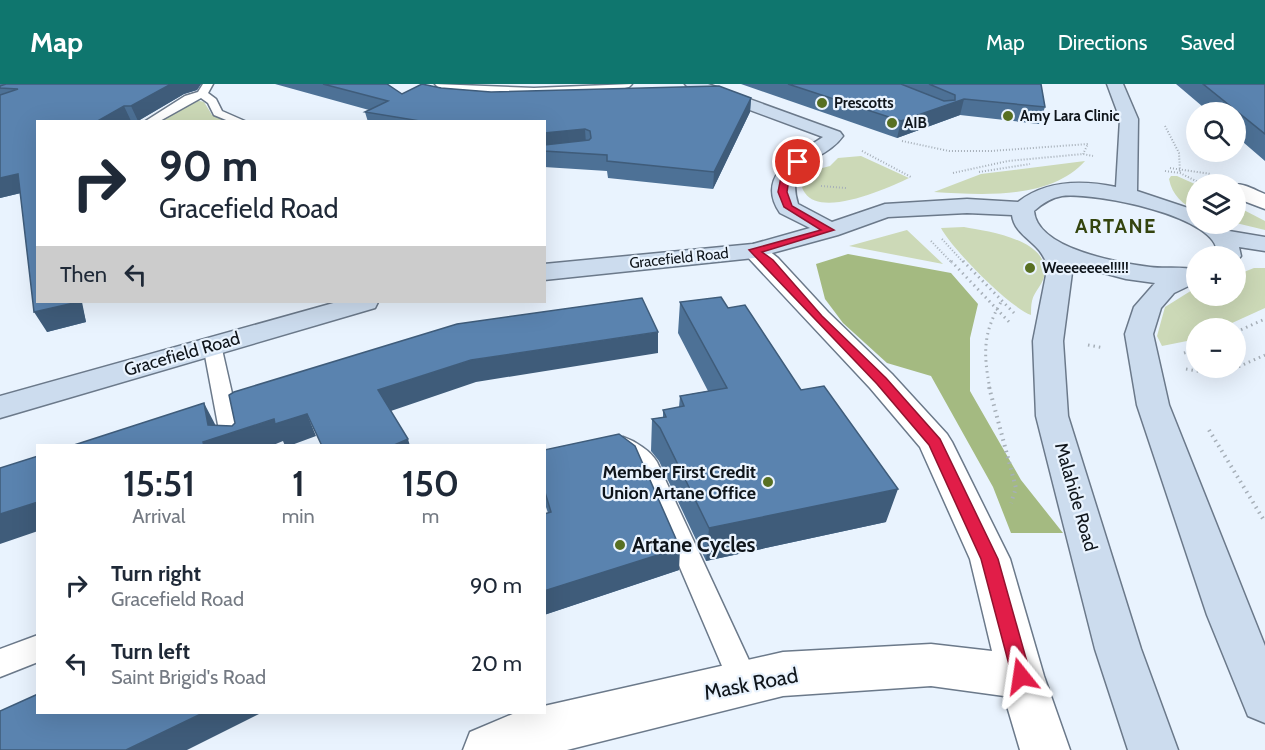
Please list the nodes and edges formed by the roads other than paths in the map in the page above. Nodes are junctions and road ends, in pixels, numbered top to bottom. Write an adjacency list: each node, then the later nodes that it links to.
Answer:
1 (442, 84): 2 (street)
2 (624, 84)
3 (693, 84): 13 (main road)
4 (1115, 84): 9 (main road)
5 (205, 89): 6 (lane); 7 (lane)
6 (152, 120)
7 (237, 120)
8 (1246, 194): 10 (street)
9 (1126, 195): 11 (main road); 12 (main road)
10 (1265, 202)
11 (1023, 209): 13 (main road, Gracefield Road); 15 (main road)
12 (1186, 214)
13 (830, 230): 17 (main road, Gracefield Road)
14 (1219, 239): 16 (main road)
15 (1045, 242): 19 (main road); 33 (main road, Malahide Road)
16 (1265, 244)
17 (754, 250): 18 (main road, Gracefield Road); 28 (street)
18 (546, 272)
19 (1186, 276)
20 (1186, 279): 30 (main road)
21 (361, 303): 22 (main road, Gracefield Road)
22 (212, 345): 23 (main road, Gracefield Road); 24 (lane)
23 (0, 408)
24 (233, 444)
25 (589, 450): 29 (lane)
26 (36, 649): 27 (lane)
27 (0, 663)
28 (1021, 676): 29 (street, Mask Road); 32 (street)
29 (745, 684): 31 (street, Mask Road)
30 (1265, 700)
31 (488, 750)
32 (1045, 750)
33 (1153, 750)

